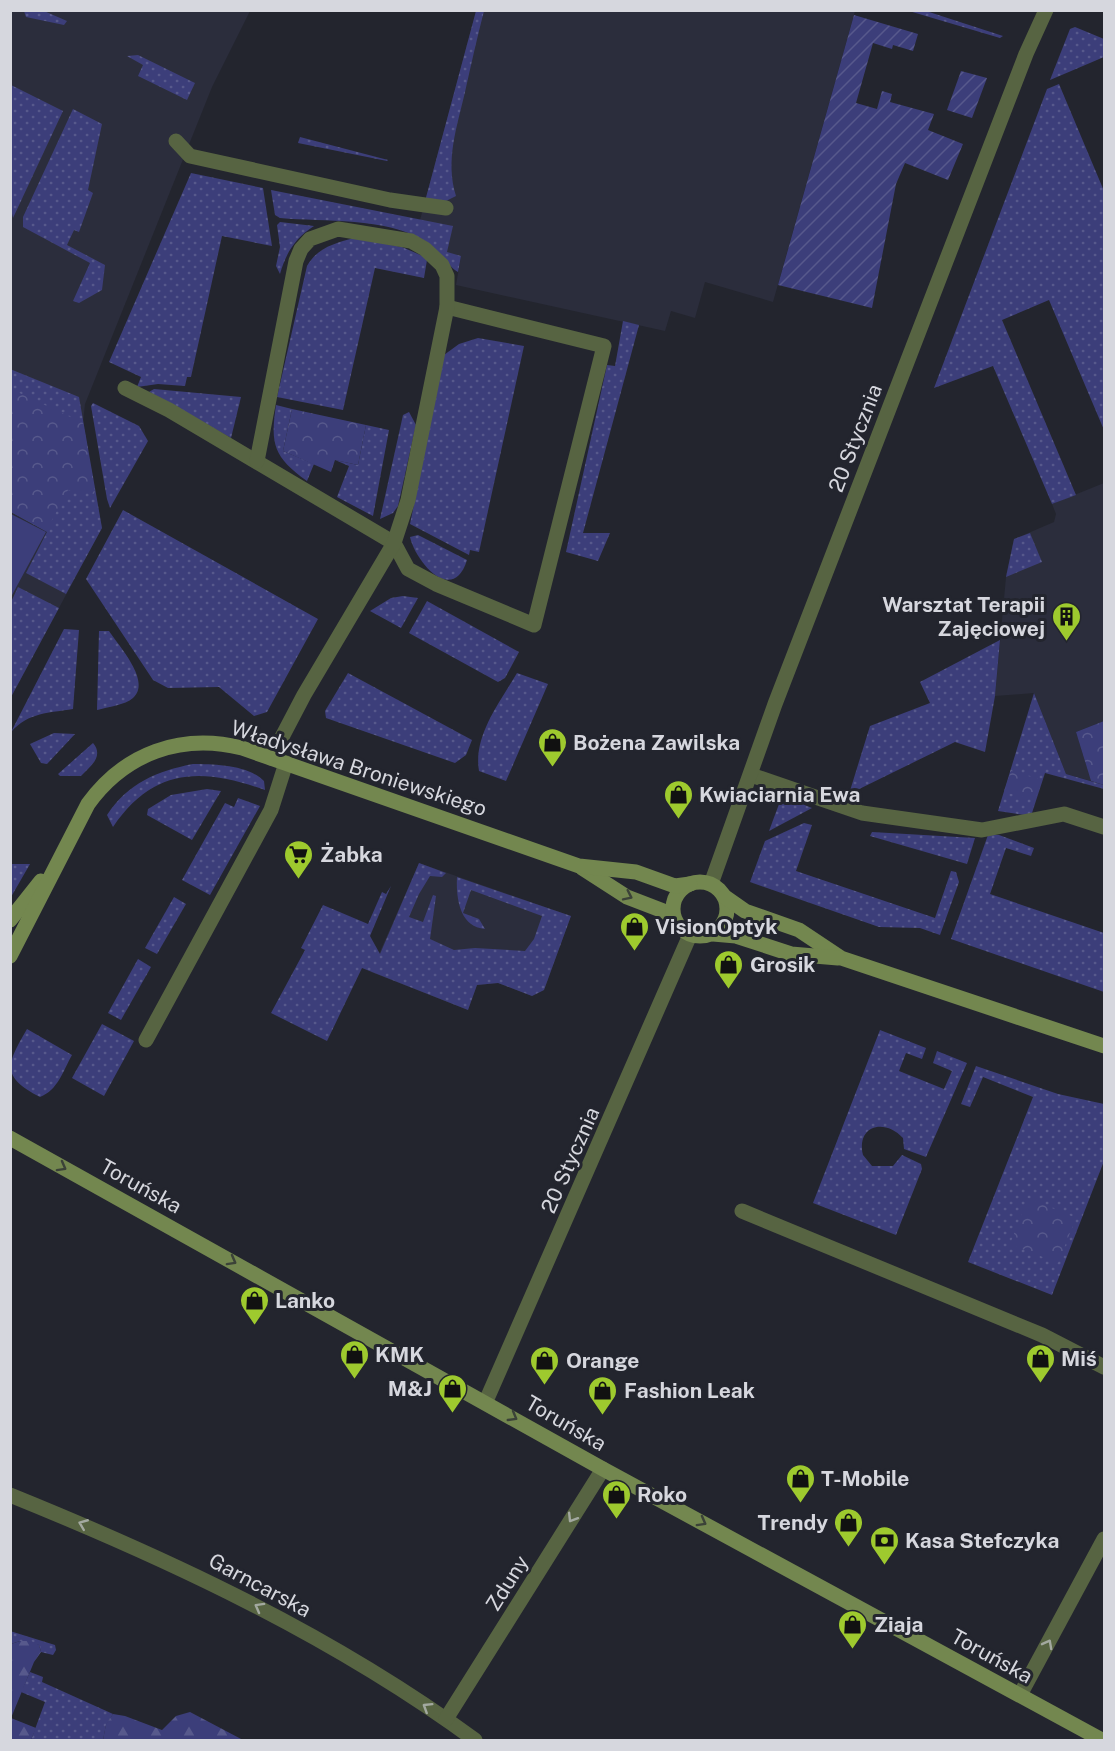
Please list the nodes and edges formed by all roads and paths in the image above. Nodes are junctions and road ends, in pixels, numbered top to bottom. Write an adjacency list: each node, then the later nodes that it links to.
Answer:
1 (1046, 10): 9 (street, 20 Stycznia)
2 (176, 141): 3 (street)
3 (446, 208)
4 (447, 307): 6 (street); 7 (street); 7 (street)
5 (125, 388): 6 (street)
6 (256, 461): 7 (street)
7 (394, 543): 8 (street)
8 (279, 760): 11 (street, Władysława Broniewskiego); 12 (street, Władysława Broniewskiego); 22 (street)
9 (751, 775): 10 (street); 14 (street, 20 Stycznia)
10 (1104, 827)
11 (63, 853): 16 (street, Władysława Broniewskiego); 20 (street, Władysława Broniewskiego)
12 (579, 866): 13 (street, Władysława Broniewskiego); 17 (street, Władysława Broniewskiego, one-way to 17)
13 (690, 884): 14 (street, Władysława Broniewskiego); 17 (street)
14 (711, 884): 15 (street)
15 (725, 897): 18 (street); 21 (street)
16 (10, 920)
17 (676, 923): 19 (street, Władysława Broniewskiego)
18 (713, 934): 19 (street); 21 (street)
19 (690, 935): 27 (street, 20 Stycznia)
20 (10, 956)
21 (841, 958): 23 (street)
22 (146, 1040)
23 (1104, 1046)
24 (10, 1138): 27 (street, Toruńska, one-way to 27)
25 (742, 1211): 26 (street)
26 (1104, 1366)
27 (486, 1401): 28 (street, Toruńska, one-way to 28)
28 (603, 1469): 31 (street, Toruńska, one-way to 31); 32 (street, Zduny, one-way to 32)
29 (10, 1495): 32 (street, Garncarska, one-way to 29)
30 (1104, 1539): 31 (street, one-way to 30)
31 (1020, 1695): 34 (street, Toruńska)
32 (446, 1719): 33 (street, Garncarska)
33 (475, 1740)
34 (1102, 1740)

